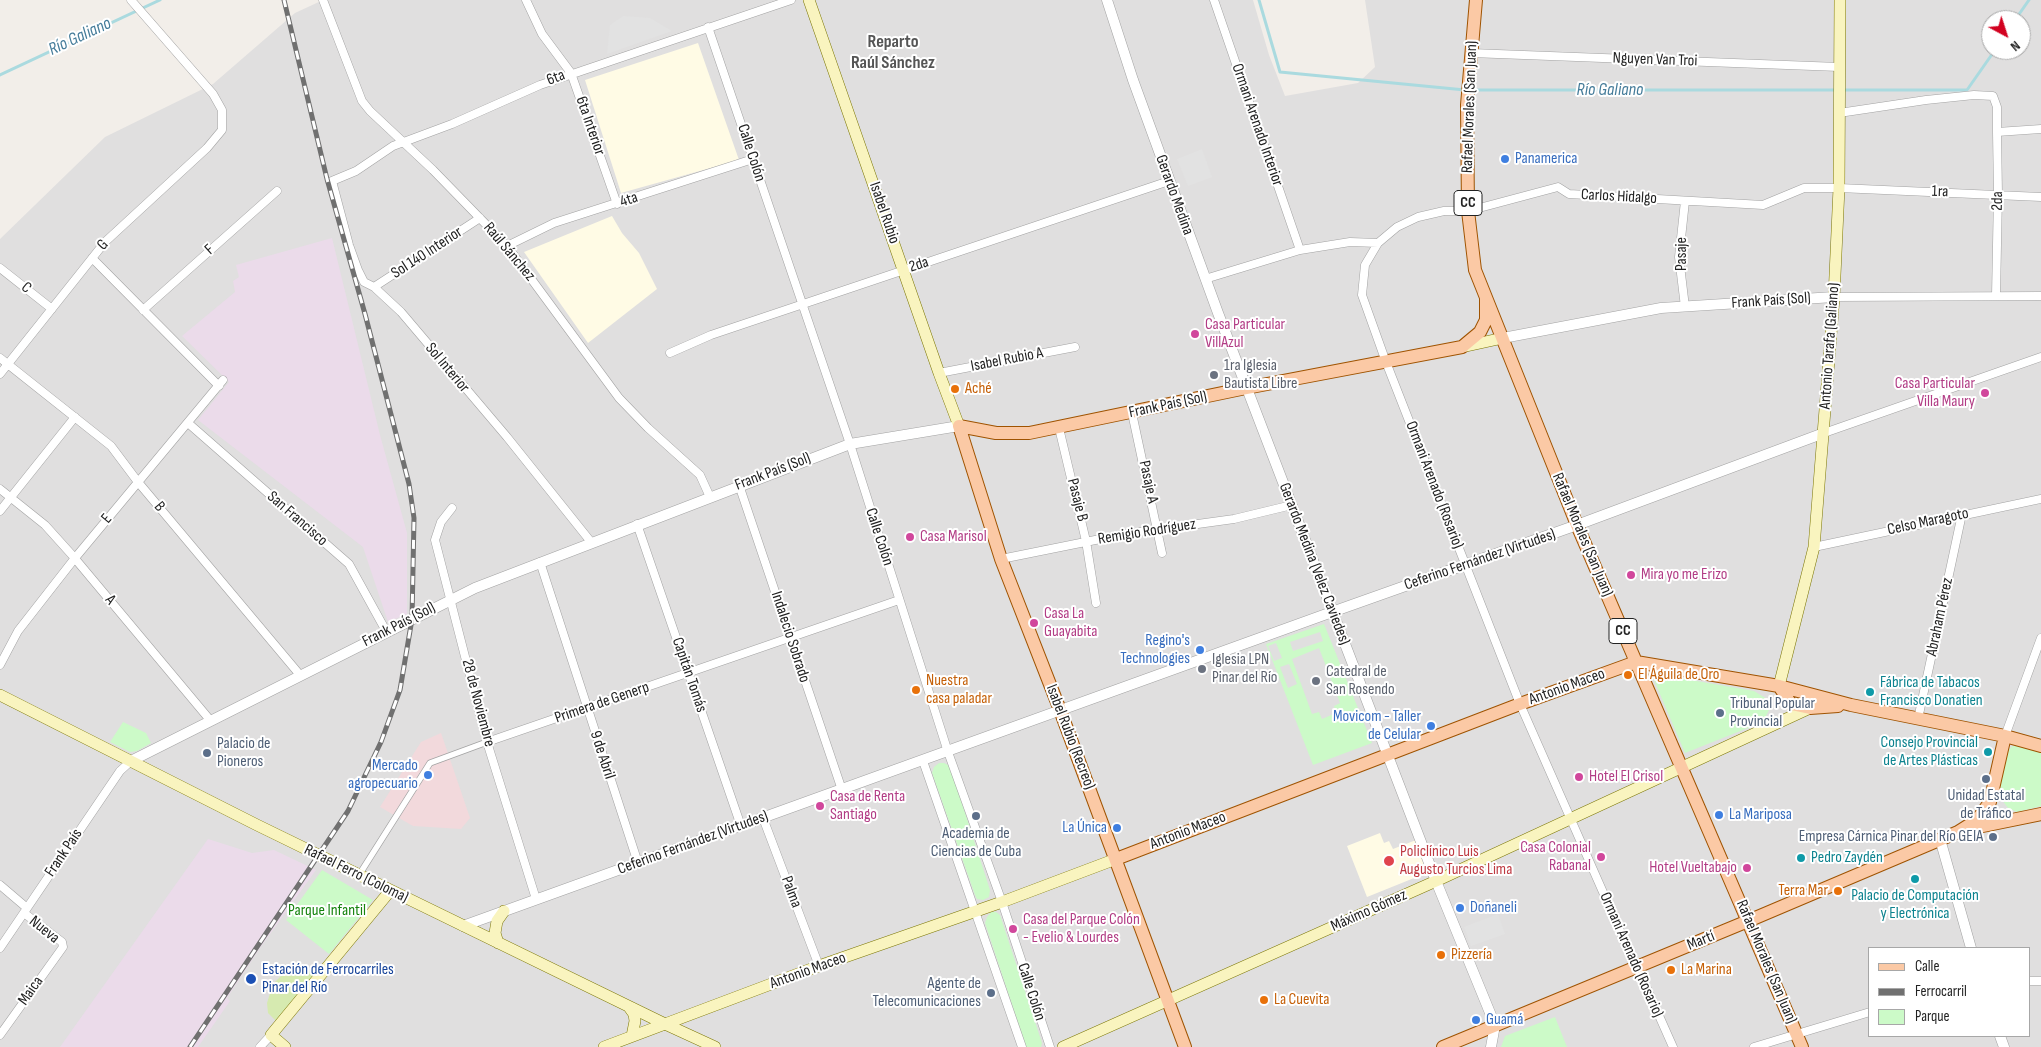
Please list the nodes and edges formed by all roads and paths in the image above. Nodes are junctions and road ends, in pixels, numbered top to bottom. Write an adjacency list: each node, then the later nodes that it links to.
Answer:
1 (131, 0): 32 (street, G)
2 (323, 0): 17 (street, Raúl Sánchez)
3 (526, 0): 13 (street, 6ta Interior)
4 (791, 0): 10 (street, 6ta)
5 (809, 0): 34 (main road, Isabel Rubio)
6 (1107, 0): 20 (street, Gerardo Medina)
7 (1214, 0): 31 (street, Ormani Arenado Interior)
8 (1476, 0): 11 (main road, Rafael Morales (San Juan) / CC)
9 (1840, 0): 12 (main road, Antonio Tarafa (Galiano))
10 (708, 27): 13 (street, 6ta); 18 (street, Calle Colón)
11 (1471, 54): 12 (street, Nguyen Van Troi); 27 (main road, Rafael Morales (San Juan) / CC)
12 (1840, 66): 14 (main road, Antonio Tarafa (Galiano))
13 (571, 73): 17 (street, 6ta); 26 (street, 6ta Interior)
14 (1839, 108): 16 (street, 2da); 21 (main road, Antonio Tarafa (Galiano))
15 (2041, 129): 16 (street)
16 (1998, 132): 23 (street, 2da)
17 (404, 143): 19 (street, 6ta); 28 (street, Raúl Sánchez)
18 (753, 159): 26 (street, 4ta); 41 (street, Calle Colón)
19 (332, 181): 36 (street, Sol Interior)
20 (1169, 181): 34 (street, 2da); 35 (street, Gerardo Medina)
21 (1839, 188): 23 (street, 1ra); 25 (street, Carlos Hidalgo); 39 (main road, Antonio Tarafa (Galiano))
22 (278, 190): 44 (street, F)
23 (1998, 194): 24 (street, 1ra); 37 (street, 2da)
24 (2041, 197)
25 (1685, 201): 27 (street, Carlos Hidalgo); 42 (street, Pasaje)
26 (617, 204): 30 (street, 4ta)
27 (1468, 211): 29 (street, Carlos Hidalgo); 40 (main road, Rafael Morales (San Juan) / CC)
28 (480, 218): 30 (street, Raúl Sánchez); 36 (street, Sol 140 Interior)
29 (1378, 243): 31 (street); 51 (street)
30 (507, 246): 66 (street, Raúl Sánchez)
31 (1300, 250): 35 (street)
32 (92, 258): 43 (street, G); 44 (street)
33 (0, 268): 43 (street, C)
34 (903, 270): 41 (street, 2da); 53 (main road, Isabel Rubio)
35 (1205, 279): 55 (street, Gerardo Medina)
36 (374, 288): 77 (street, Sol Interior)
37 (1996, 296): 38 (street, Frank País (Sol)); 39 (street, Frank País (Sol))
38 (2041, 296)
39 (1834, 297): 42 (street, Frank País (Sol)); 61 (main road, Antonio Tarafa (Galiano))
40 (1486, 298): 45 (main road, Rafael Morales (San Juan) / CC); 47 (main road, CC)
41 (801, 305): 48 (street, 2da); 62 (street, Calle Colón)
42 (1685, 307): 45 (street, Frank País (Sol))
43 (52, 309): 52 (street, G)
44 (143, 310): 58 (street, E)
45 (1503, 338): 47 (main road); 74 (main road, Rafael Morales (San Juan) / CC)
46 (1075, 347): 53 (street, Isabel Rubio A)
47 (1462, 347): 51 (main road, Frank País (Sol))
48 (670, 353)
49 (2041, 357): 61 (street, Ceferino Fernández (Virtudes))
50 (0, 358): 52 (street, B)
51 (1386, 362): 55 (main road, Frank País (Sol)); 83 (street, Ormani Arenado (Rosario))
52 (8, 364): 54 (street, G); 57 (street, B)
53 (939, 373): 59 (main road, Isabel Rubio)
54 (0, 374)
55 (1246, 388): 56 (main road, Frank País (Sol)); 69 (street, Gerardo Medina (Velez Caviedes))
56 (1132, 413): 60 (main road, Frank País (Sol)); 75 (street, Pasaje A)
57 (75, 417): 63 (street, B); 67 (street)
58 (188, 423): 63 (street, E); 88 (street, San Francisco)
59 (959, 426): 60 (main road, Frank País (Sol)); 62 (street, Frank País (Sol)); 81 (main road, Isabel Rubio (Recreo))
60 (1059, 428): 76 (street, Pasaje B)
61 (1824, 433): 74 (street, Ceferino Fernández (Virtudes)); 78 (main road, Antonio Tarafa (Galiano))
62 (850, 444): 64 (street, Frank País (Sol)); 85 (street, Calle Colón)
63 (138, 482): 80 (street, E); 94 (street, B)
64 (739, 485): 66 (street, Frank País (Sol)); 89 (street, Indalecio Sobrado)
65 (0, 489): 67 (street, A)
66 (710, 497): 73 (street, Frank País (Sol))
67 (11, 498): 71 (street); 80 (street, A)
68 (2041, 499): 72 (street, Celso Maragoto)
69 (1292, 504): 75 (street, Remigio Rodríguez); 87 (street, Gerardo Medina (Velez Caviedes))
70 (452, 508): 84 (street, 28 de Noviembre)
71 (0, 511)
72 (1962, 514): 78 (street, Celso Maragoto); 102 (street, Abraham Pérez)
73 (637, 524): 77 (street, Frank País (Sol)); 93 (street, Capitán Tomás)
74 (1577, 525): 83 (street, Ceferino Fernández (Virtudes)); 91 (main road, Rafael Morales (San Juan) / CC)
75 (1158, 530): 76 (street, Remigio Rodríguez); 79 (street, Pasaje A)
76 (1086, 541): 81 (street, Remigio Rodríguez); 86 (street, Pasaje B)
77 (591, 542): 82 (street, Frank País (Sol))
78 (1814, 547): 95 (main road, Antonio Tarafa (Galiano))
79 (1162, 552)
80 (75, 558): 92 (street, E); 103 (street, A)
81 (1001, 559): 101 (main road, Isabel Rubio (Recreo))
82 (540, 562): 84 (street, Frank País (Sol)); 99 (street, 9 de Abril)
83 (1465, 566): 87 (street, Ceferino Fernández (Virtudes)); 97 (street, Ormani Arenado (Rosario))
84 (451, 598): 88 (street, Frank País (Sol)); 105 (street, 28 de Noviembre)
85 (899, 600): 89 (street, Primera de Generp); 107 (street, Calle Colón)
86 (1096, 603)
87 (1332, 612): 101 (street, Ceferino Fernández (Virtudes)); 108 (street, Gerardo Medina (Velez Caviedes))
88 (386, 631): 94 (street, Frank País (Sol))
89 (790, 638): 93 (street, Primera de Generp); 112 (street, Indalecio Sobrado)
90 (2041, 638): 104 (street)
91 (1636, 662): 95 (main road, Antonio Maceo); 97 (main road, Antonio Maceo); 111 (main road, Rafael Morales (San Juan) / CC)
92 (0, 665)
93 (688, 673): 99 (street, Primera de Generp); 118 (street, Capitán Tomás)
94 (300, 675): 103 (street, Frank País (Sol))
95 (1779, 686): 98 (main road, Antonio Maceo); 100 (main road, Antonio Maceo)
96 (0, 695): 109 (main road, Rafael Ferro (Coloma))
97 (1520, 704): 108 (main road, Antonio Maceo); 116 (street, Ormani Arenado (Rosario))
98 (1851, 705): 100 (main road, Antonio Maceo); 102 (main road, Antonio Maceo)
99 (587, 708): 105 (street, Primera de Generp); 122 (street, 9 de Abril)
100 (1810, 708): 111 (main road, Máximo Gómez)
101 (1060, 710): 107 (street, Ceferino Fernández (Virtudes)); 121 (main road, Isabel Rubio (Recreo))
102 (1918, 719): 104 (main road, Antonio Maceo)
103 (210, 720): 109 (street, Frank País (Sol))
104 (2004, 736): 106 (main road, Antonio Maceo); 113 (main road)
105 (488, 742): 123 (street, Primera de Generp); 127 (street, 28 de Noviembre)
106 (2041, 746)
107 (948, 752): 110 (street, Ceferino Fernández (Virtudes)); 128 (street, Calle Colón)
108 (1388, 754): 121 (main road, Antonio Maceo); 124 (street, Gerardo Medina (Velez Caviedes))
109 (131, 761): 123 (main road, Rafael Ferro (Coloma)); 129 (street, Frank País)
110 (923, 761): 112 (street, Ceferino Fernández (Virtudes)); 131 (street, Calle Colón)
111 (1683, 767): 116 (main road, Máximo Gómez); 132 (main road, Rafael Morales (San Juan) / CC)
112 (842, 790): 115 (street, Ceferino Fernández (Virtudes))
113 (1990, 802): 117 (main road); 119 (main road)
114 (2041, 814): 117 (main road)
115 (763, 818): 118 (street, Ceferino Fernández (Virtudes)); 138 (street, Palma)
116 (1570, 819): 124 (main road, Máximo Gómez); 139 (street, Ormani Arenado (Rosario))
117 (2009, 820): 119 (main road)
118 (740, 826): 122 (street, Ceferino Fernández (Virtudes))
119 (1958, 832): 120 (main road, Martí)
120 (1940, 839): 132 (main road, Martí); 136 (street)
121 (1116, 859): 128 (main road, Antonio Maceo); 140 (main road, Isabel Rubio (Recreo))
122 (638, 863): 127 (street, Ceferino Fernández (Virtudes))
123 (359, 875): 126 (main road, Rafael Ferro (Coloma))
124 (1436, 880): 140 (main road, Máximo Gómez); 145 (street, Gerardo Medina (Velez Caviedes))
125 (0, 885): 129 (street, Nueva)
126 (390, 891): 133 (main road, Rafael Ferro (Coloma)); 148 (main road)
127 (536, 900): 130 (street, Ceferino Fernández (Virtudes))
128 (1002, 902): 131 (main road, Antonio Maceo); 156 (street, Calle Colón)
129 (26, 910): 135 (street, Nueva); 137 (street, Frank País)
130 (504, 911): 133 (street, Ceferino Fernández (Virtudes)); 134 (main road)
131 (973, 911): 138 (main road, Antonio Maceo); 155 (street, Calle Colón)
132 (1748, 921): 139 (main road, Martí); 146 (main road, Rafael Morales (San Juan) / CC)
133 (463, 926): 134 (main road, Rafael Ferro (Coloma))
134 (498, 942): 141 (main road, Rafael Ferro (Coloma))
135 (62, 947): 147 (street, Maica)
136 (1971, 947)
137 (0, 948)
138 (819, 966): 142 (main road, Antonio Maceo)
139 (1636, 968): 145 (main road, Martí); 161 (street, Ormani Arenado (Rosario))
140 (1169, 1001): 157 (main road, Máximo Gómez); 158 (main road, Isabel Rubio (Recreo))
141 (629, 1007): 144 (main road, Rafael Ferro (Coloma)); 149 (main road)
142 (700, 1012): 144 (main road, Antonio Maceo); 150 (main road)
143 (1868, 1013): 146 (street)
144 (665, 1024): 149 (main road, Antonio Maceo); 150 (main road, Rafael Ferro (Coloma))
145 (1495, 1025): 159 (main road, Martí); 160 (street)
146 (1796, 1034): 162 (street); 163 (main road, Rafael Morales (San Juan) / CC)
147 (0, 1035)
148 (271, 1035): 151 (street); 152 (main road)
149 (632, 1036): 153 (main road, Antonio Maceo)
150 (696, 1037): 154 (main road, Rafael Ferro (Coloma))
151 (260, 1047)
152 (285, 1047)
153 (604, 1047)
154 (715, 1047)
155 (1022, 1047)
156 (1050, 1047)
157 (1063, 1047)
158 (1185, 1047)
159 (1443, 1047)
160 (1491, 1047)
161 (1673, 1047)
162 (1754, 1047)
163 (1802, 1047)

